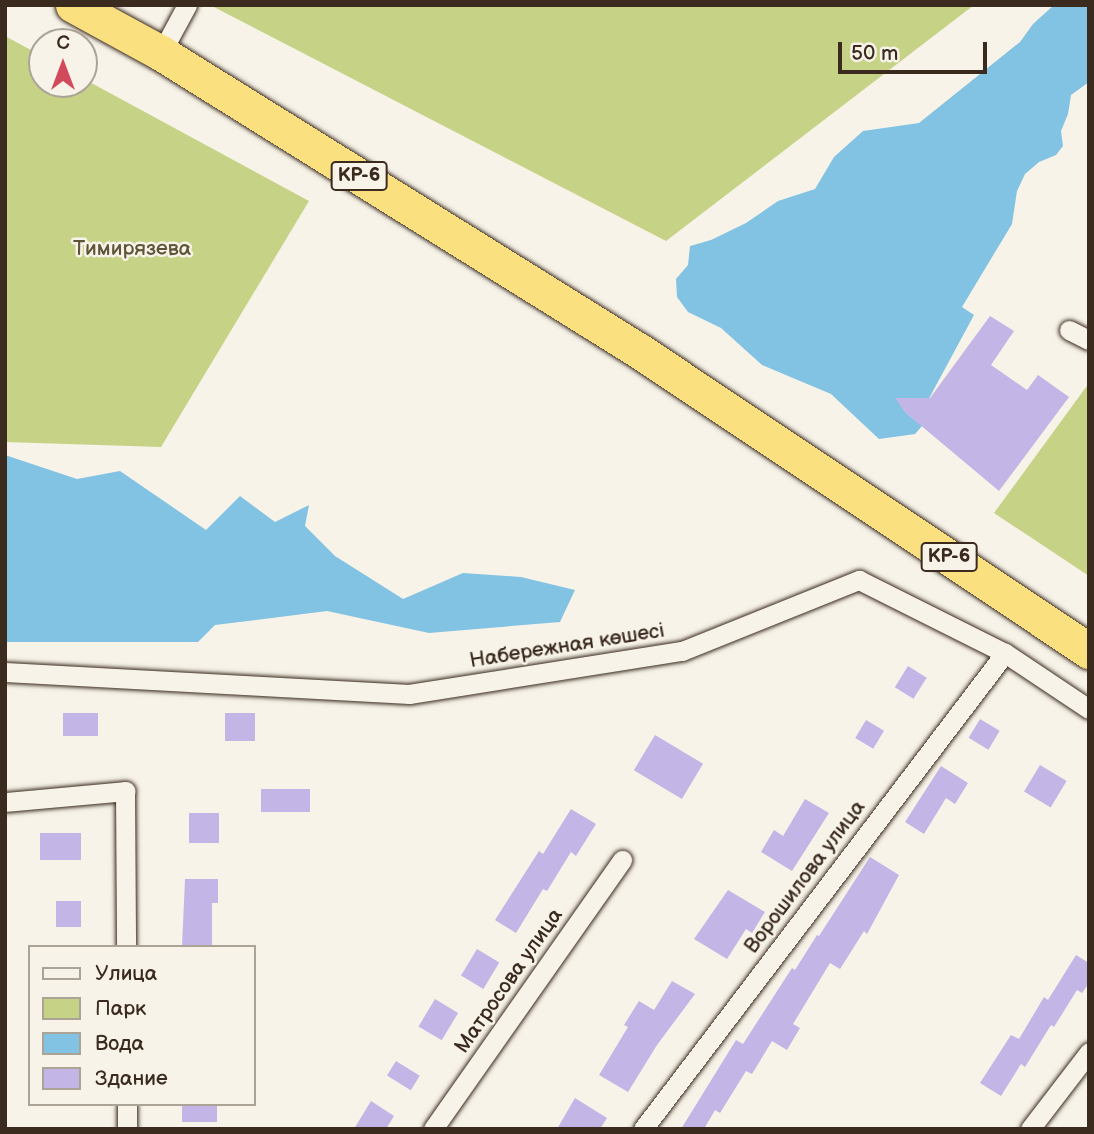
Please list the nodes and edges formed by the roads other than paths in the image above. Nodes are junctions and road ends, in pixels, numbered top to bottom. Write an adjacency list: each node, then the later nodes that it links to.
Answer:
1 (73, 5): 3 (highway, KP-6)
2 (187, 5): 3 (street)
3 (161, 52): 6 (highway, KP-6)
4 (1069, 330): 5 (street)
5 (1089, 340)
6 (1089, 651)
7 (1005, 653): 8 (street, Набережная көшесі); 9 (street, Набережная көшесі); 17 (street, Ворошилова улица)
8 (5, 672)
9 (1089, 709)
10 (5, 802): 12 (street)
11 (622, 860): 16 (street, Матросова улица)
12 (126, 945)
13 (1089, 1052): 18 (street)
14 (127, 1106): 15 (street)
15 (127, 1129)
16 (433, 1129)
17 (643, 1129)
18 (1030, 1129)

